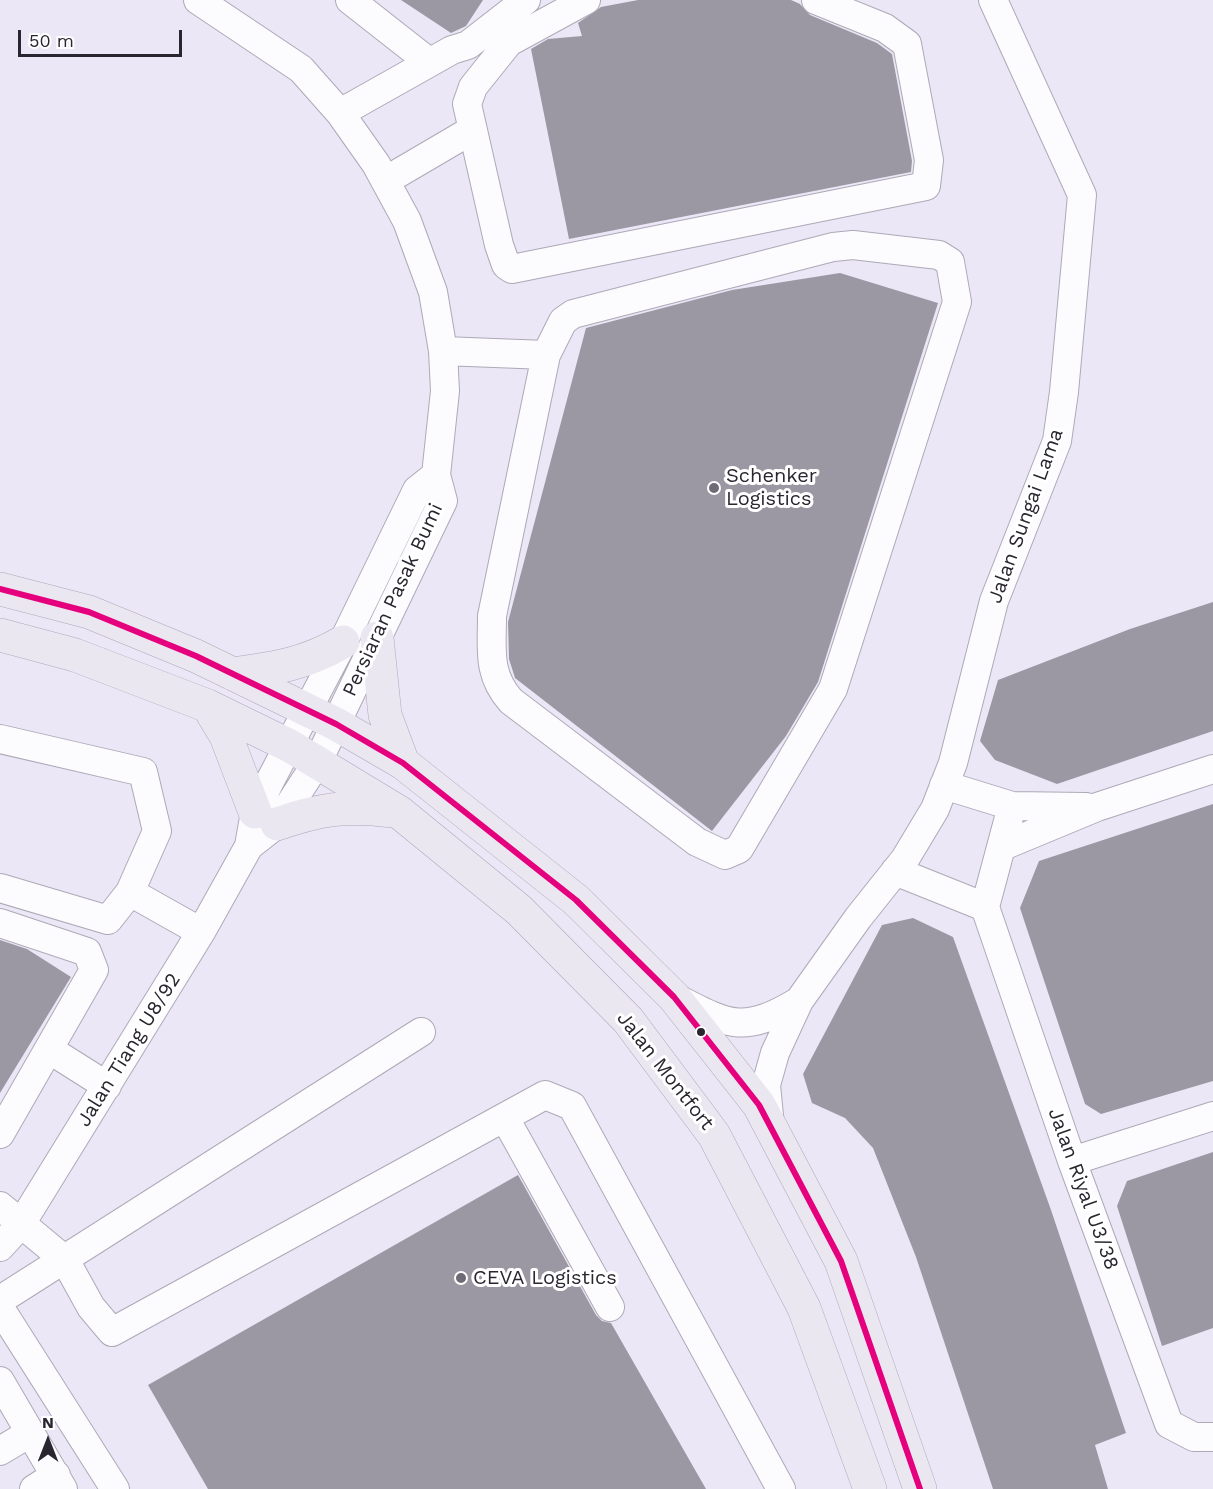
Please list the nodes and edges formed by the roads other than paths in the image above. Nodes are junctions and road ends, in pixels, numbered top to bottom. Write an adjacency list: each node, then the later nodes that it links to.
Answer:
1 (198, 0): 8 (street, Persiaran Pasak Bumi)
2 (350, 0): 7 (street)
3 (526, 0): 7 (street)
4 (586, 0): 9 (street)
5 (816, 0): 9 (street)
6 (993, 0): 25 (street, Jalan Sungai Lama)
7 (429, 62): 8 (street)
8 (340, 113): 10 (street, Persiaran Pasak Bumi)
9 (472, 130): 10 (street)
10 (385, 181): 11 (street, Persiaran Pasak Bumi)
11 (443, 351): 12 (street); 13 (street, Persiaran Pasak Bumi)
12 (546, 355): 12 (street)
13 (436, 475): 16 (street, Persiaran Pasak Bumi); 17 (street, Persiaran Pasak Bumi)
14 (0, 589): 18 (main road)
15 (0, 635): 19 (main road, Jalan Montfort)
16 (377, 638): 20 (street, Persiaran Pasak Bumi); 23 (main road)
17 (343, 642): 18 (main road); 20 (street, Persiaran Pasak Bumi)
18 (233, 674): 20 (main road)
19 (208, 706): 22 (main road, Jalan Montfort); 29 (main road)
20 (322, 717): 22 (street, Jalan Tiang U8/92); 23 (main road)
21 (0, 739): 33 (street)
22 (304, 753): 28 (main road, Jalan Montfort); 29 (street, Jalan Tiang U8/92)
23 (403, 763): 37 (main road)
24 (1213, 768): 27 (street)
25 (944, 785): 26 (street); 31 (street, Jalan Sungai Lama)
26 (1012, 806): 27 (street); 30 (street)
27 (1097, 807): 30 (street)
28 (399, 812): 29 (main road); 60 (main road, Jalan Montfort)
29 (266, 818): 36 (street, Jalan Tiang U8/92)
30 (1003, 846): 34 (street)
31 (895, 871): 34 (street); 38 (street, Jalan Sungai Lama)
32 (0, 888): 33 (street)
33 (129, 892): 36 (street)
34 (985, 907): 46 (street, Jalan Riyal U3/38)
35 (0, 923): 40 (street)
36 (201, 932): 41 (street, Jalan Tiang U8/92)
37 (674, 998): 38 (street); 44 (main road)
38 (799, 1001): 44 (street)
39 (421, 1032): 49 (street)
40 (50, 1050): 41 (street); 45 (street)
41 (107, 1086): 47 (street, Jalan Tiang U8/92)
42 (1213, 1116): 46 (street)
43 (505, 1118): 49 (street); 51 (street); 59 (street)
44 (770, 1128): 61 (main road)
45 (0, 1134)
46 (1072, 1161): 55 (street, Jalan Riyal U3/38)
47 (11, 1215): 48 (street, Jalan Tiang U8/92); 49 (street)
48 (0, 1246)
49 (65, 1260): 50 (street)
50 (0, 1300)
51 (610, 1307)
52 (0, 1308): 58 (street)
53 (0, 1381): 54 (street)
54 (30, 1433): 56 (street); 57 (street)
55 (1213, 1437)
56 (0, 1451)
57 (51, 1484)
58 (115, 1489)
59 (781, 1489)
60 (870, 1489)
61 (920, 1489)

